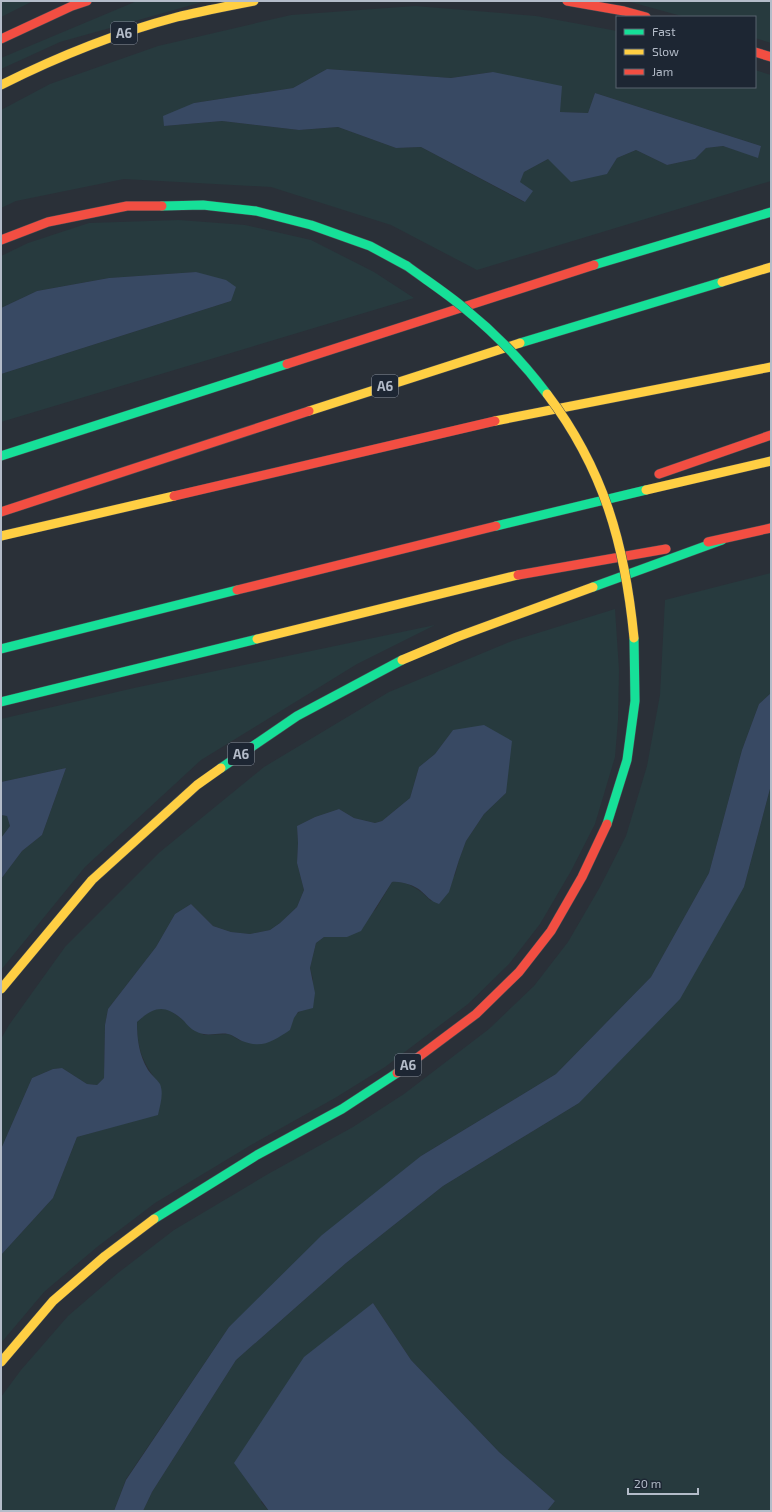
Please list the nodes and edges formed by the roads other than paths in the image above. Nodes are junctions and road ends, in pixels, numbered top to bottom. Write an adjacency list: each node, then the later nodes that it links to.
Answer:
1 (87, 1): 5 (highway)
2 (254, 1): 8 (highway, A6)
3 (567, 1): 4 (highway)
4 (642, 16)
5 (1, 39)
6 (756, 52): 7 (highway)
7 (771, 57)
8 (1, 85)
9 (771, 212): 14 (highway)
10 (1, 240): 26 (highway, A6, bridge)
11 (771, 267): 18 (highway, A6)
12 (771, 367): 21 (highway)
13 (771, 435): 16 (highway)
14 (1, 456)
15 (771, 461): 19 (highway)
16 (652, 476)
17 (630, 484): 19 (highway)
18 (1, 512)
19 (548, 513): 23 (highway)
20 (771, 528): 22 (highway, A6)
21 (1, 536)
22 (722, 540): 24 (highway, A6); 25 (highway, A6)
23 (1, 648)
24 (1, 702)
25 (1, 989)
26 (1, 1362)

